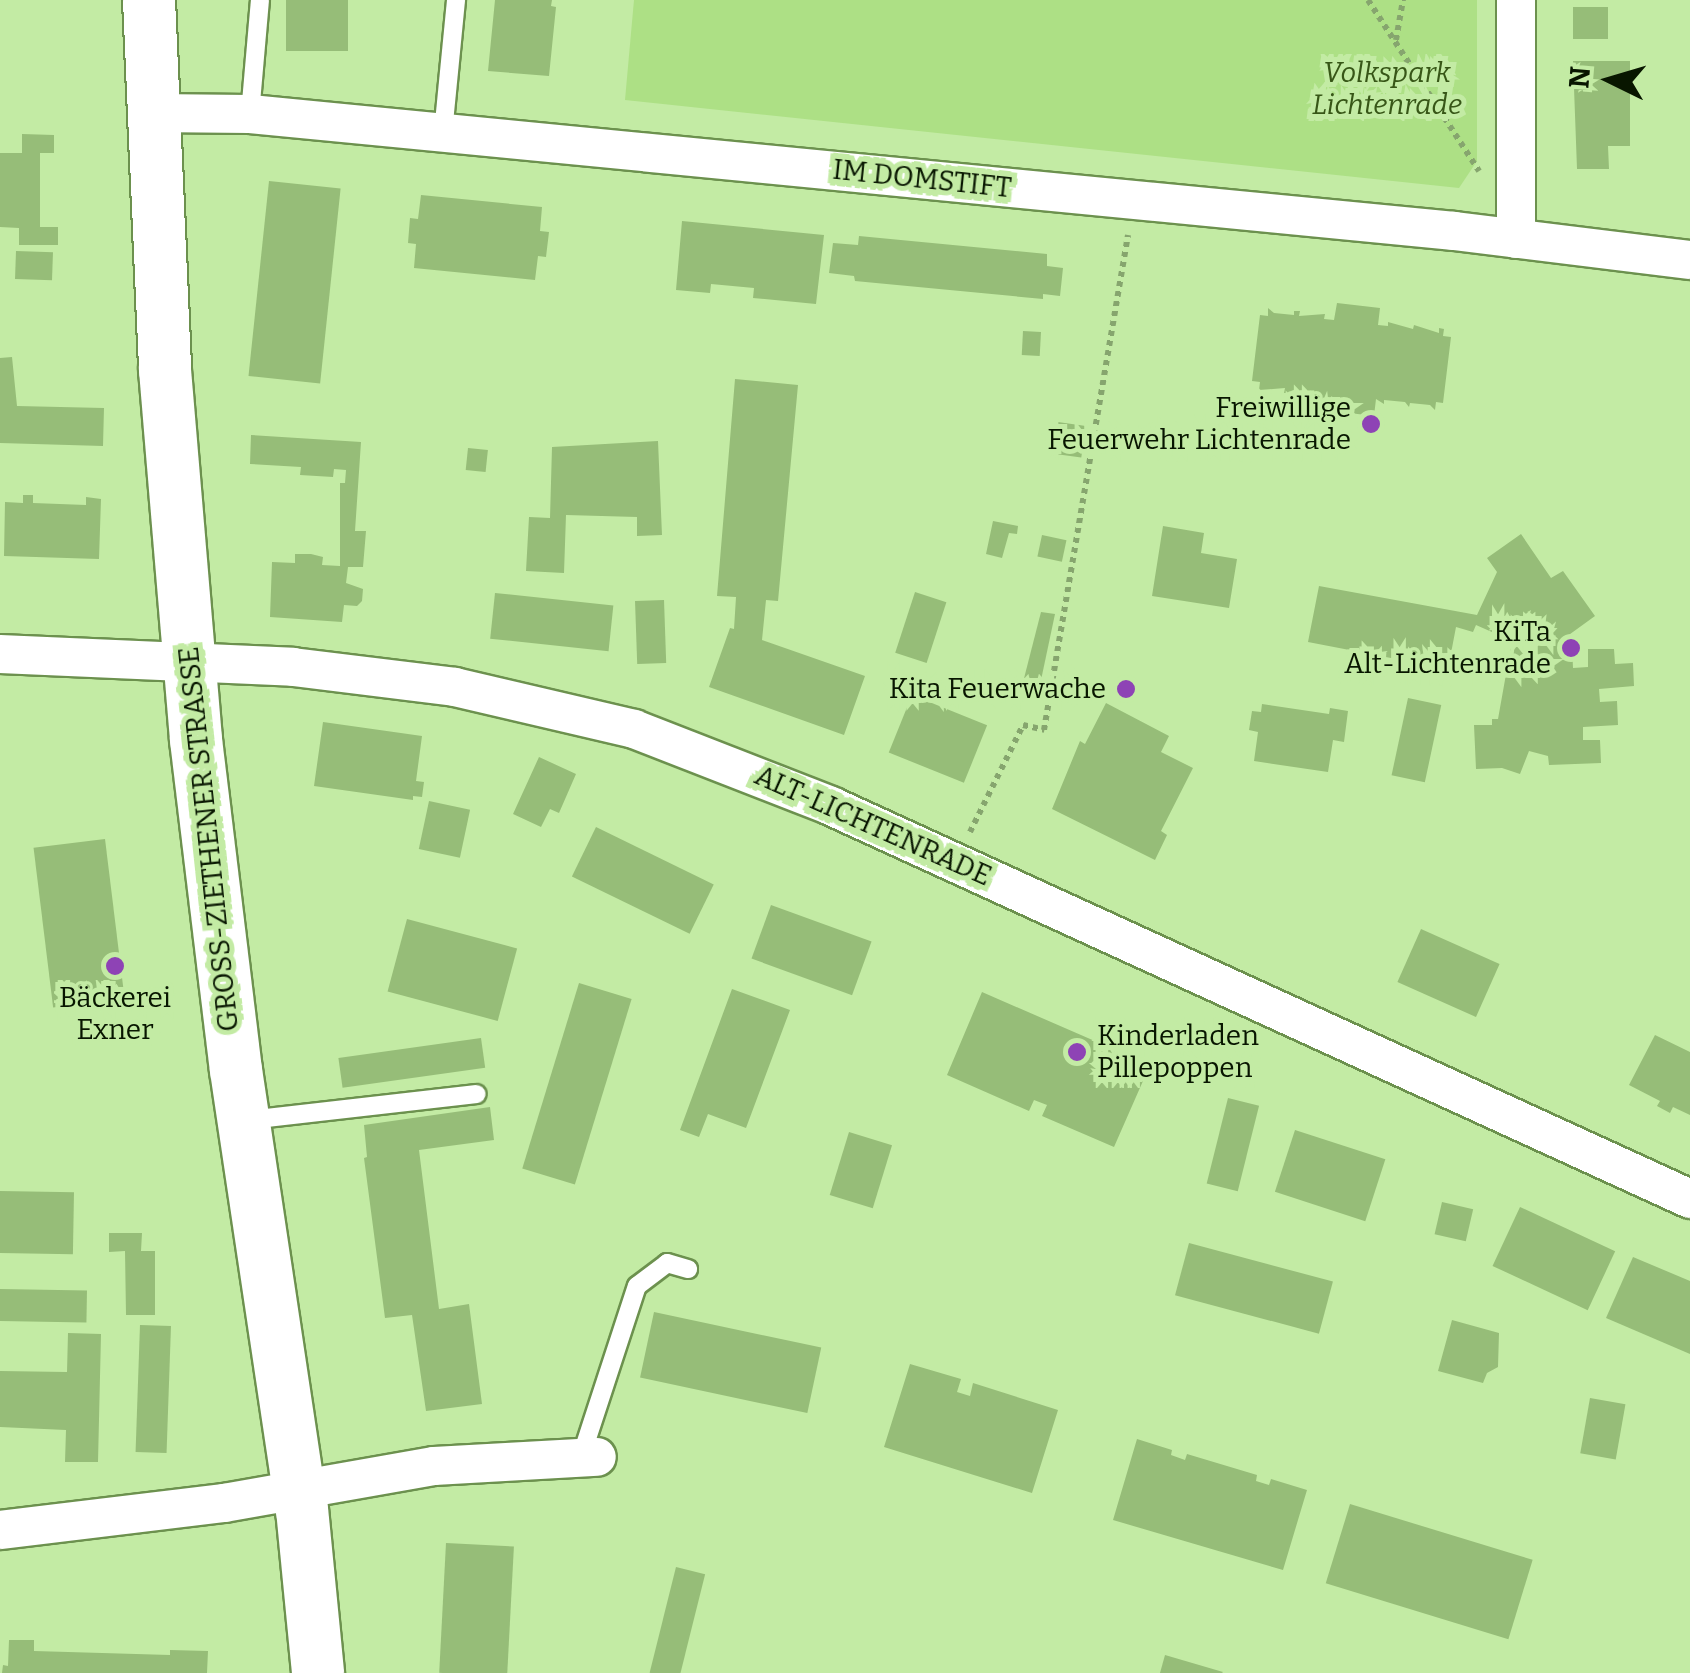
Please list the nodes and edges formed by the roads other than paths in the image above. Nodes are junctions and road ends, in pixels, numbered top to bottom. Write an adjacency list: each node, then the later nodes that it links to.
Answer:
1 (149, 0): 5 (street, GROSS-ZIETHENER STRASSE)
2 (260, 0): 6 (lane)
3 (456, 0): 7 (lane)
4 (1516, 0): 8 (street)
5 (152, 114): 6 (street, IM DOMSTIFT); 11 (street, GROSS-ZIETHENER STRASSE)
6 (250, 114): 7 (street, IM DOMSTIFT)
7 (443, 133): 8 (street, IM DOMSTIFT)
8 (1516, 239): 9 (street, IM DOMSTIFT)
9 (1690, 260)
10 (0, 654): 11 (street, ALT-LICHTENRADE)
11 (189, 660): 13 (street, GROSS-ZIETHENER STRASSE); 14 (street, ALT-LICHTENRADE)
12 (477, 1094): 13 (lane)
13 (243, 1121): 17 (street, GROSS-ZIETHENER STRASSE)
14 (1690, 1199)
15 (688, 1269): 16 (lane)
16 (589, 1457): 17 (street)
17 (299, 1490): 18 (street); 19 (street, GROSS-ZIETHENER STRASSE)
18 (0, 1530)
19 (318, 1673)

